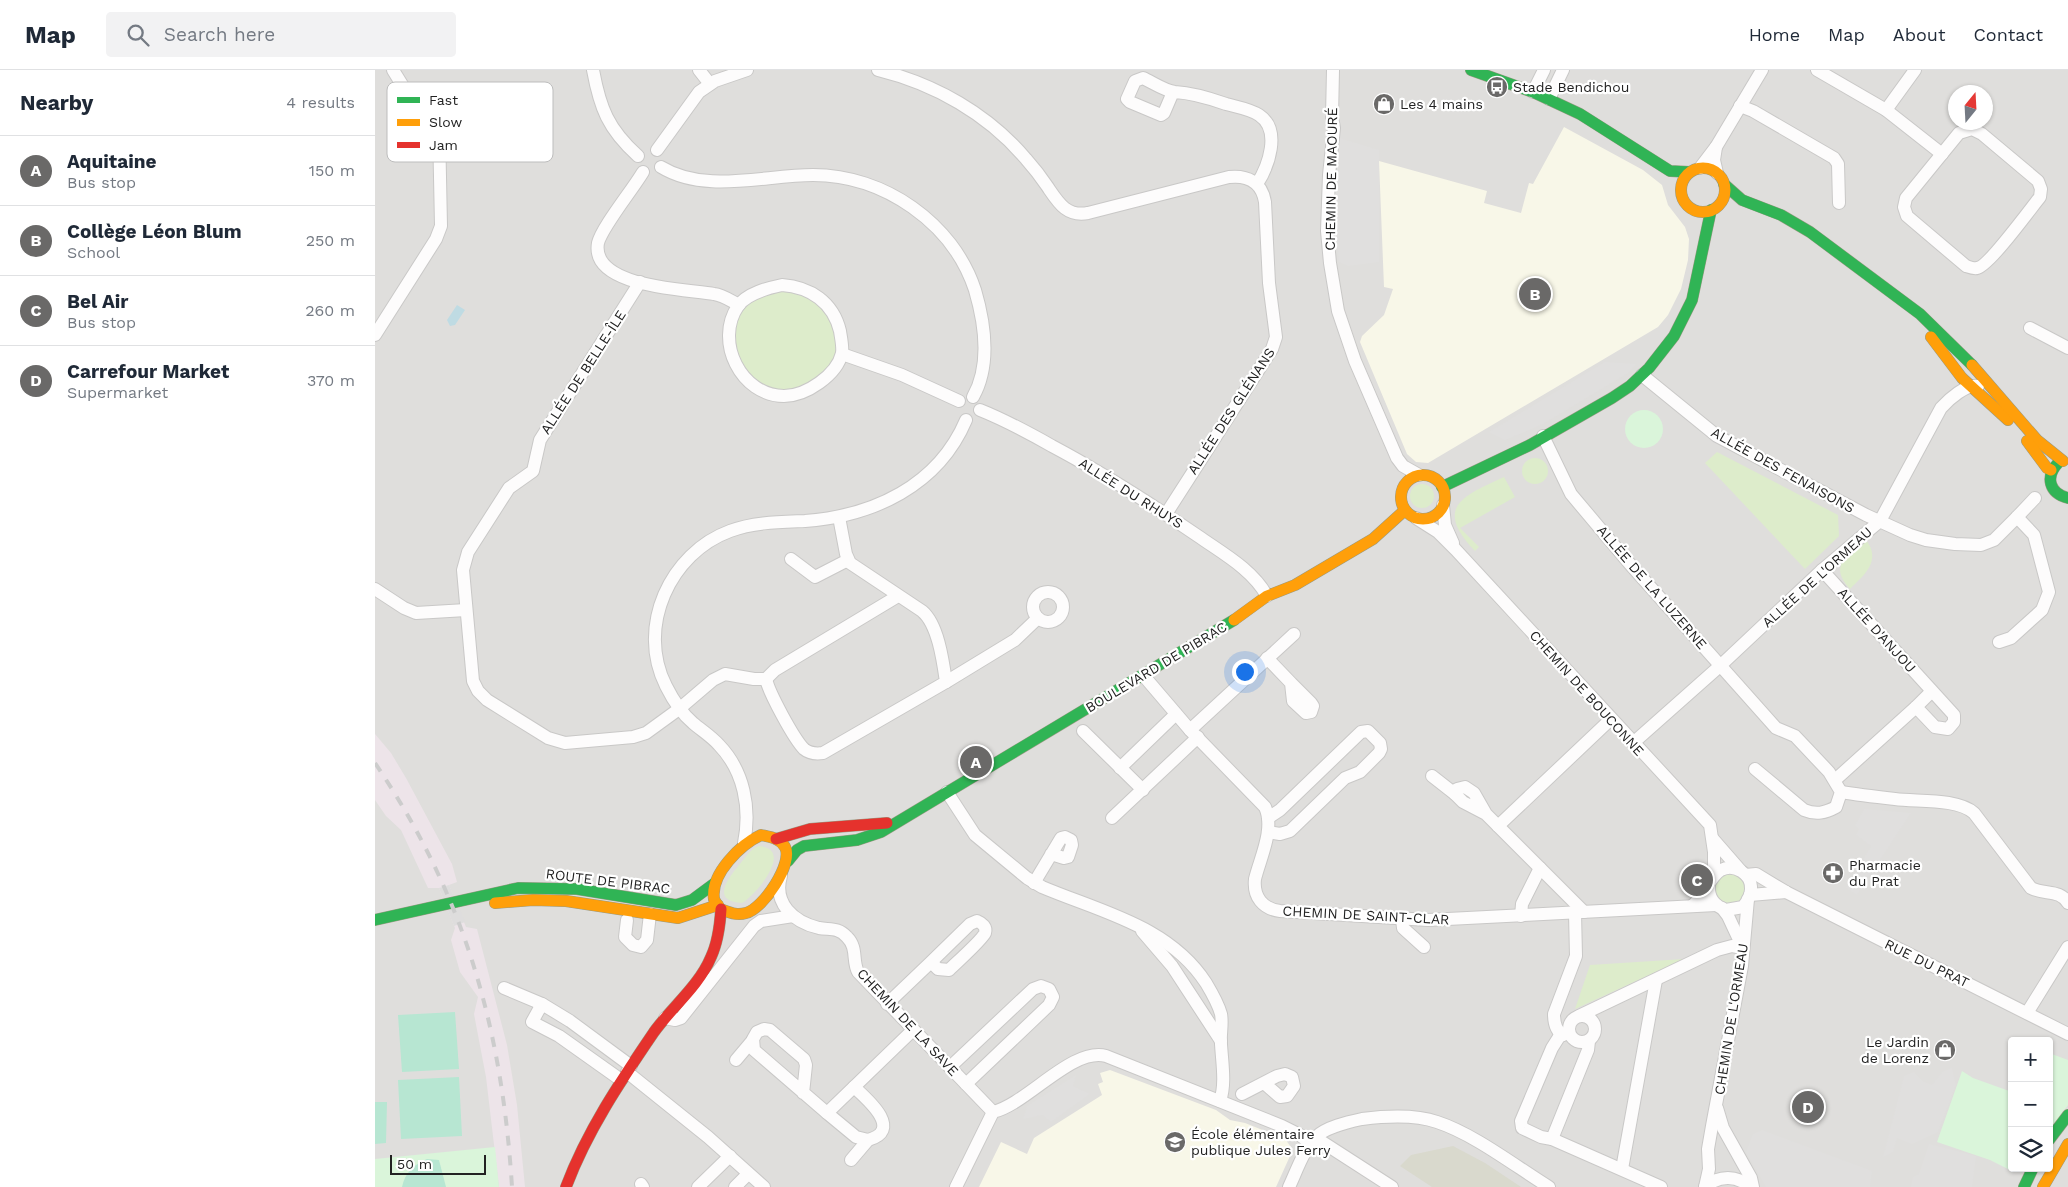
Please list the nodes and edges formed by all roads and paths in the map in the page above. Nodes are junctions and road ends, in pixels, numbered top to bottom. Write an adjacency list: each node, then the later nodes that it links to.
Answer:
1 (593, 70): 21 (street)
2 (699, 70): 12 (street)
3 (747, 70): 12 (street)
4 (1333, 70): 52 (street, CHEMIN DE MAOURÉ)
5 (1471, 70): 14 (street)
6 (1544, 70): 14 (street)
7 (1563, 70): 15 (street)
8 (1762, 70): 16 (street)
9 (1817, 70): 17 (street)
10 (1915, 70): 17 (street)
11 (885, 71): 28 (street)
12 (710, 84): 19 (street)
13 (1173, 92): 28 (street)
14 (1533, 92): 15 (street)
15 (1549, 99): 25 (street)
16 (1740, 106): 18 (street); 31 (street)
17 (1886, 110): 20 (street)
18 (1716, 147): 24 (street); 27 (street)
19 (657, 150): 21 (street); 23 (street)
20 (1942, 154): 20 (street)
21 (638, 156): 26 (street)
22 (440, 162): 39 (street)
23 (661, 167): 26 (street); 44 (street)
24 (1695, 170): 25 (street); 27 (street); 29 (street)
25 (1670, 171): 29 (street)
26 (643, 172): 35 (street)
27 (1721, 179): 30 (street); 32 (street)
28 (1257, 184): 58 (street, ALLÉE DES GLÉNANS)
29 (1681, 191): 33 (street)
30 (1742, 200): 32 (street); 36 (street)
31 (1839, 203)
32 (1715, 207): 33 (street); 34 (street)
33 (1694, 210): 34 (street)
34 (1705, 231): 42 (street)
35 (640, 282): 37 (street); 70 (street, ALLÉE DE BELLE-ÎLE)
36 (1902, 302): 43 (street); 47 (street)
37 (739, 305): 41 (street); 41 (street)
38 (2030, 328): 40 (street)
39 (375, 335)
40 (2068, 348)
41 (842, 354): 45 (street)
42 (1642, 375): 49 (street); 62 (street, ALLÉE DES FENAISONS)
43 (1970, 387): 47 (street); 51 (street); 62 (street, ALLÉE DE L'ORMEAU)
44 (973, 397): 45 (street); 46 (street)
45 (959, 401): 48 (street)
46 (980, 410): 48 (street); 58 (street, ALLÉE DU RHUYS)
47 (2016, 415): 50 (street)
48 (966, 420): 59 (street)
49 (1543, 436): 53 (street); 75 (street, ALLÉE DE LA LUZERNE)
50 (2065, 460): 51 (street)
51 (2051, 470): 55 (street)
52 (1419, 475): 53 (street); 57 (street)
53 (1442, 487): 56 (street)
54 (2035, 498): 60 (street)
55 (2068, 498)
56 (1443, 505): 61 (street); 63 (street, CHEMIN DE BOUCONNE)
57 (1405, 510): 61 (street); 69 (street, BOULEVARD DE PIBRAC)
58 (1165, 514): 69 (street, ALLÉE DU RHUYS)
59 (839, 517): 65 (street); 82 (street)
60 (2017, 517): 62 (street); 73 (street)
61 (1417, 518): 63 (street, CHEMIN DE BOUCONNE)
62 (1880, 521): 66 (street, ALLÉE DE L'ORMEAU)
63 (1456, 550): 84 (street, CHEMIN DE BOUCONNE)
64 (791, 559): 65 (street)
65 (848, 560): 68 (street)
66 (1822, 570): 75 (street, ALLÉE DE L'ORMEAU); 80 (street, ALLÉE D'ANJOU)
67 (375, 589): 70 (street)
68 (898, 596): 77 (street); 78 (street)
69 (1267, 596): 76 (street, BOULEVARD DE PIBRAC)
70 (466, 610): 82 (street, ALLÉE DE BELLE-ÎLE)
71 (1038, 618): 78 (street)
72 (1294, 634): 74 (street)
73 (1999, 642)
74 (1267, 658): 79 (street); 86 (street)
75 (1721, 665): 87 (street, ALLÉE DE L'ORMEAU); 93 (street, ALLÉE DE LA LUZERNE)
76 (1143, 675): 83 (street); 95 (street, BOULEVARD DE PIBRAC)
77 (766, 679): 78 (street); 82 (street, ALLÉE DE BELLE-ÎLE)
78 (946, 682)
79 (1291, 683)
80 (1931, 691): 81 (street); 81 (street, ALLÉE D'ANJOU)
81 (1916, 707): 93 (street)
82 (679, 708): 97 (street)
83 (1176, 714): 86 (street); 89 (street)
84 (1611, 719): 87 (street, CHEMIN DE BOUCONNE); 101 (street)
85 (1083, 730): 89 (street)
86 (1194, 734): 94 (street); 100 (street)
87 (1633, 743): 105 (street, CHEMIN DE BOUCONNE)
88 (1334, 758): 91 (street); 91 (street); 100 (street)
89 (1120, 768): 94 (street)
90 (1755, 769): 96 (street)
91 (1351, 775): 102 (street)
92 (1432, 776): 101 (street)
93 (1835, 780): 96 (street)
94 (1143, 790): 99 (street)
95 (947, 792): 98 (street, BOULEVARD DE PIBRAC); 114 (street)
96 (1841, 792): 117 (street)
97 (747, 811): 103 (street); 106 (street)
98 (902, 818): 104 (street, BOULEVARD DE PIBRAC); 108 (street, BOULEVARD DE PIBRAC)
99 (1112, 818)
100 (1269, 818): 102 (street, CHEMIN DE SAINT-CLAR)
101 (1498, 826): 109 (street)
102 (1268, 832): 126 (street, CHEMIN DE SAINT-CLAR)
103 (761, 835): 104 (street); 106 (street)
104 (776, 839): 108 (street)
105 (1713, 839): 110 (street, CHEMIN DE BOUCONNE); 112 (street, CHEMIN DE BOUCONNE)
106 (744, 843): 113 (street)
107 (1051, 854): 114 (street)
108 (788, 861): 111 (street)
109 (1540, 868): 121 (street); 125 (street)
110 (1743, 873): 112 (street); 115 (street, RUE DU PRAT); 116 (street)
111 (781, 875): 119 (street); 124 (street, CHEMIN DE LA SAVE)
112 (1711, 880): 118 (street); 120 (street)
113 (715, 883): 119 (street); 127 (street, ROUTE DE PIBRAC)
114 (1034, 883): 129 (street)
115 (1786, 892): 116 (street); 141 (street, RUE DU PRAT)
116 (1749, 897): 120 (street); 134 (street, CHEMIN DE L'ORMEAU)
117 (2068, 903)
118 (1693, 906): 120 (street, CHEMIN DE SAINT-CLAR); 121 (street, CHEMIN DE SAINT-CLAR)
119 (720, 907): 123 (street, ROUTE DE PIBRAC); 130 (street)
120 (1719, 907): 134 (street)
121 (1580, 913): 125 (street, CHEMIN DE SAINT-CLAR); 146 (street)
122 (650, 914): 123 (street, ROUTE DE PIBRAC); 128 (street); 131 (street, ROUTE DE PIBRAC)
123 (693, 916): 130 (street)
124 (793, 916): 140 (street, CHEMIN DE LA SAVE); 143 (street)
125 (1521, 916): 126 (street, CHEMIN DE SAINT-CLAR)
126 (1402, 919): 132 (street)
127 (375, 920)
128 (627, 920)
129 (1133, 922): 150 (street); 150 (street)
130 (719, 926): 143 (street)
131 (375, 932)
132 (1424, 947)
133 (2068, 947): 141 (street)
134 (1743, 948): 136 (street); 161 (street, CHEMIN DE L'ORMEAU)
135 (931, 962): 140 (street)
136 (1656, 980): 138 (street); 173 (street)
137 (504, 988): 139 (street)
138 (1608, 1002): 142 (street); 144 (street)
139 (542, 1004): 153 (street); 153 (street)
140 (887, 1004): 145 (street, CHEMIN DE LA SAVE)
141 (2027, 1013): 147 (street, RUE DU PRAT)
142 (1579, 1016): 144 (street); 146 (street)
143 (665, 1018): 153 (street)
144 (1595, 1027): 148 (street)
145 (913, 1030): 152 (street, CHEMIN DE LA SAVE); 157 (street)
146 (1565, 1033): 148 (street); 167 (street)
147 (2068, 1034)
148 (1589, 1040): 167 (street)
149 (752, 1041): 151 (street); 158 (street); 158 (street)
150 (1221, 1041): 156 (street)
151 (736, 1060)
152 (951, 1067): 155 (street, CHEMIN DE LA SAVE); 155 (street)
153 (626, 1073): 171 (street); 176 (street)
154 (1264, 1083): 159 (street)
155 (966, 1084): 162 (street, CHEMIN DE LA SAVE)
156 (1222, 1085): 159 (street); 160 (street)
157 (854, 1087): 163 (street); 168 (street)
158 (803, 1093): 163 (street)
159 (1242, 1094): 164 (street)
160 (1220, 1101): 162 (street); 164 (street)
161 (1717, 1108): 185 (street, CHEMIN DE L'ORMEAU); 186 (street, CHEMIN DE L'ORMEAU)
162 (993, 1112): 180 (street)
163 (827, 1113): 168 (street)
164 (1253, 1114): 169 (street)
165 (2068, 1115): 166 (street)
166 (2053, 1135)
167 (1552, 1139): 173 (street)
168 (868, 1140): 172 (street)
169 (1314, 1141): 181 (street); 182 (street); 183 (street)
170 (2068, 1144): 188 (street)
171 (730, 1156): 175 (street); 177 (street)
172 (851, 1160)
173 (1622, 1169): 184 (street)
174 (2031, 1172): 187 (street)
175 (748, 1174): 178 (street); 179 (street)
176 (566, 1187)
177 (698, 1187)
178 (735, 1187)
179 (764, 1187)
180 (957, 1187)
181 (1289, 1187)
182 (1392, 1187)
183 (1549, 1187)
184 (1661, 1187)
185 (1705, 1187): 186 (street)
186 (1752, 1187)
187 (2024, 1187)
188 (2043, 1187)

